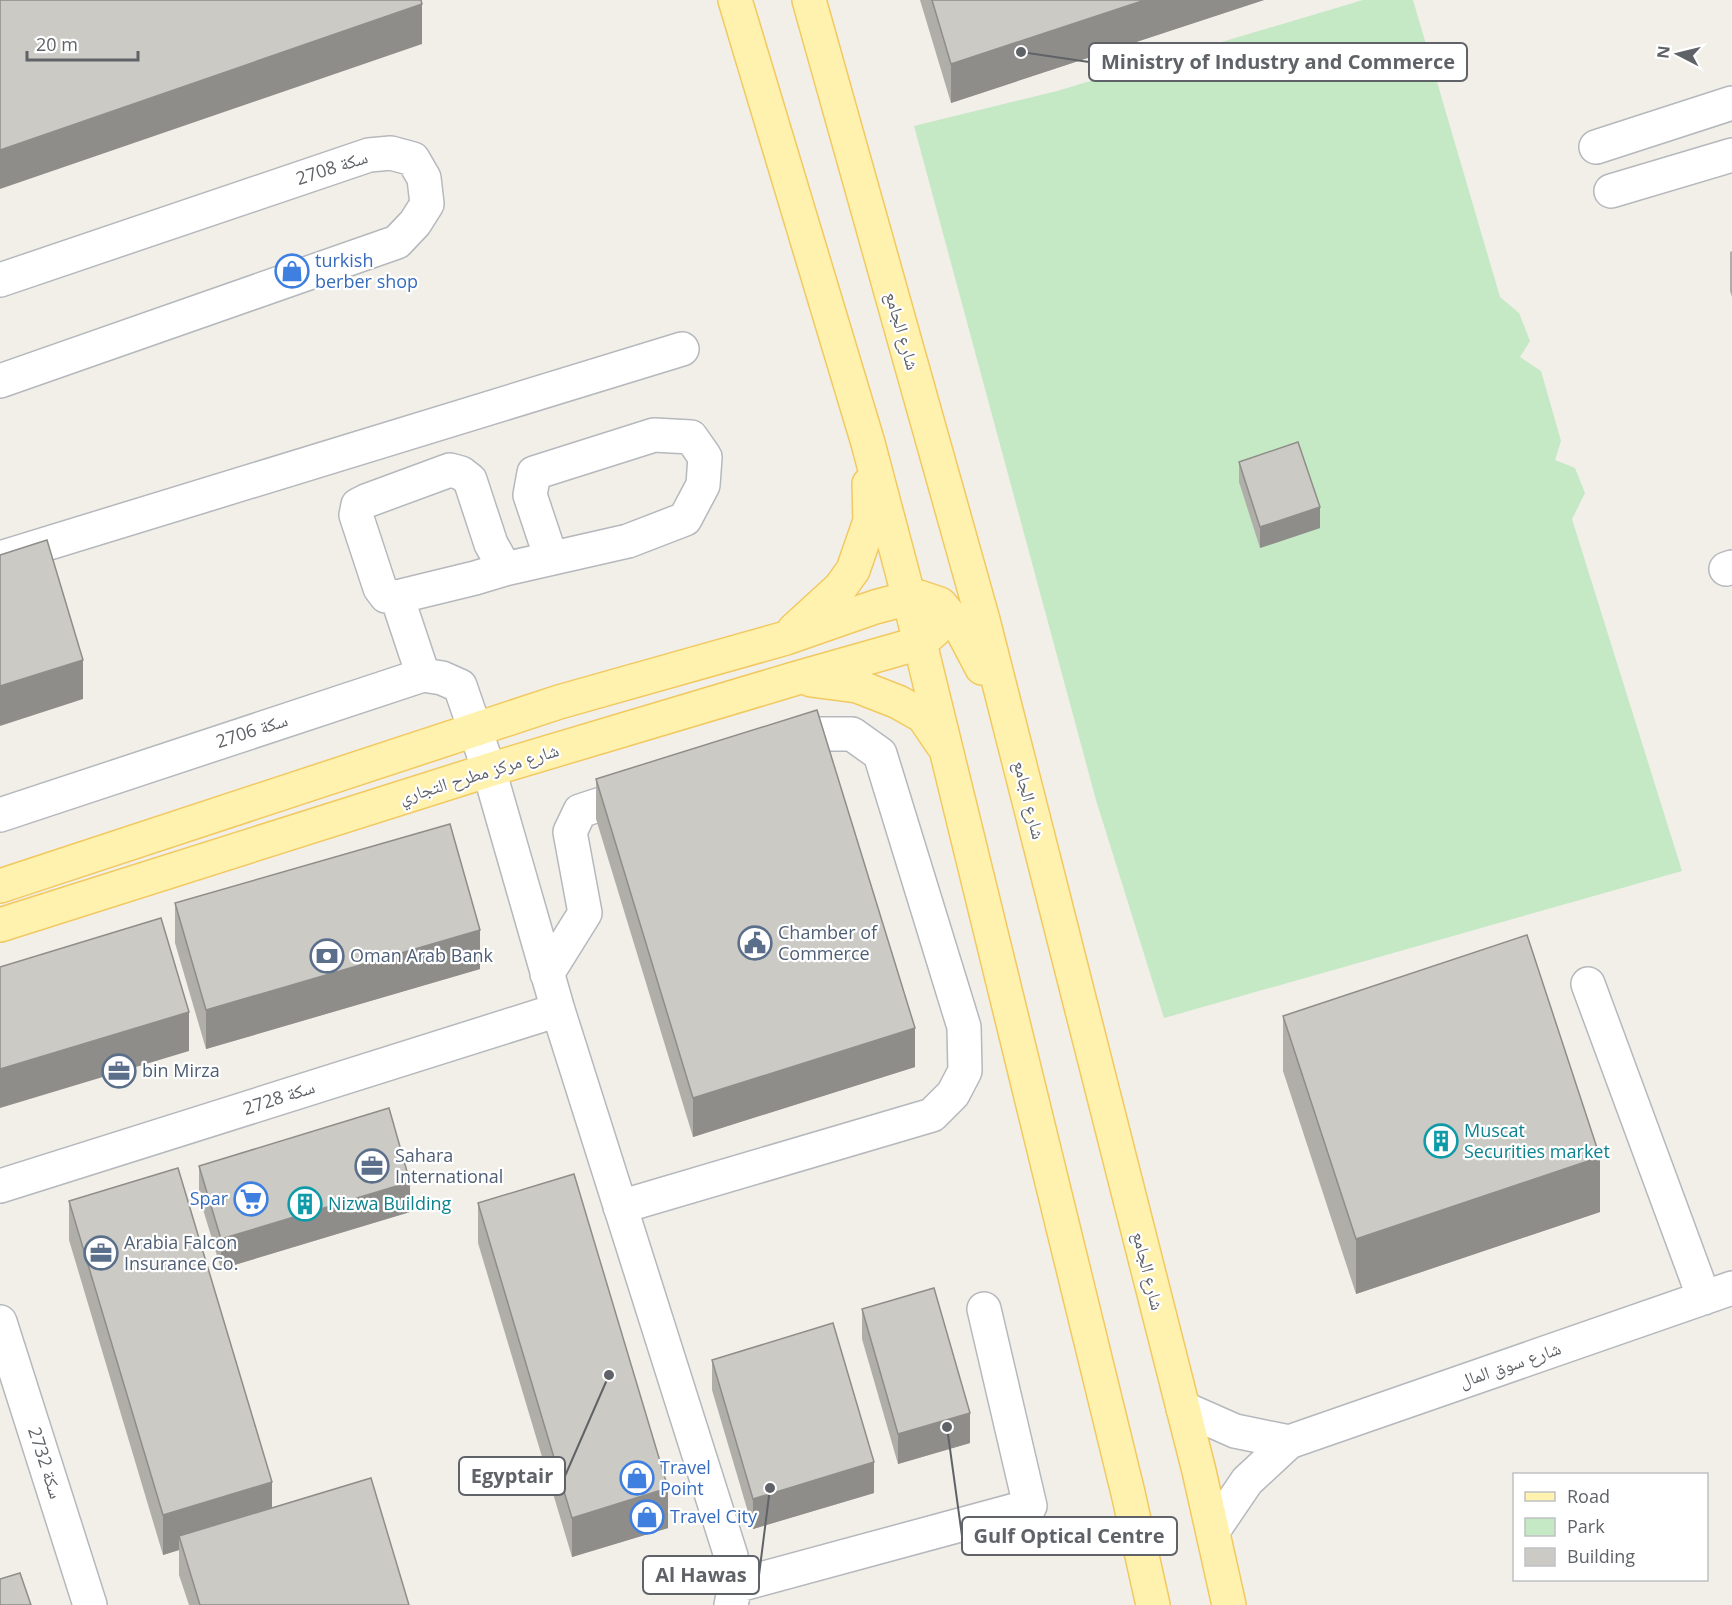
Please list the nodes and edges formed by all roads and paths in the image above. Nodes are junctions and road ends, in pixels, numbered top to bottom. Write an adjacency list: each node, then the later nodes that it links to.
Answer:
1 (735, 0): 10 (main road)
2 (809, 0): 11 (main road, شارع الجامع)
3 (1732, 103): 4 (street)
4 (1596, 147)
5 (1732, 155): 6 (street)
6 (1611, 191)
7 (0, 280): 9 (street, سكة 2708)
8 (682, 349): 12 (street)
9 (0, 381)
10 (868, 443): 16 (main road); 18 (main road)
11 (965, 555): 17 (main road, شارع مركز مطرح التجاري); 22 (main road, شارع الجامع)
12 (0, 558)
13 (551, 558): 13 (street); 14 (street)
14 (505, 569): 15 (street); 15 (street)
15 (397, 597): 20 (street)
16 (909, 598): 17 (main road); 18 (main road); 19 (main road)
17 (948, 613): 19 (main road, شارع مركز مطرح التجاري); 22 (main road)
18 (786, 638): 23 (main road)
19 (920, 643): 21 (main road, شارع مركز مطرح التجاري); 24 (main road)
20 (423, 675): 23 (street); 28 (street, سكة 2706)
21 (797, 678): 24 (main road); 26 (main road, شارع مركز مطرح التجاري)
22 (1005, 705): 39 (main road, شارع الجامع)
23 (477, 729): 26 (street); 29 (main road)
24 (946, 749): 44 (main road)
25 (758, 753): 35 (street)
26 (489, 770): 30 (main road, شارع مركز مطرح التجاري); 31 (street)
27 (669, 782): 31 (street)
28 (0, 815)
29 (0, 886)
30 (0, 925)
31 (547, 974): 33 (street)
32 (1588, 984): 36 (street)
33 (558, 1010): 34 (street, سكة 2728); 35 (street)
34 (0, 1186)
35 (620, 1208): 42 (street)
36 (1718, 1293): 40 (street, شارع سوق المال)
37 (984, 1309): 42 (street)
38 (0, 1322): 43 (street, سكة 2732)
39 (1183, 1408): 40 (street); 41 (main road, شارع الجامع)
40 (1289, 1442): 41 (street, شارع سوق المال)
41 (1213, 1531): 45 (main road, شارع الجامع)
42 (733, 1595)
43 (90, 1605)
44 (1153, 1605)
45 (1229, 1605)

